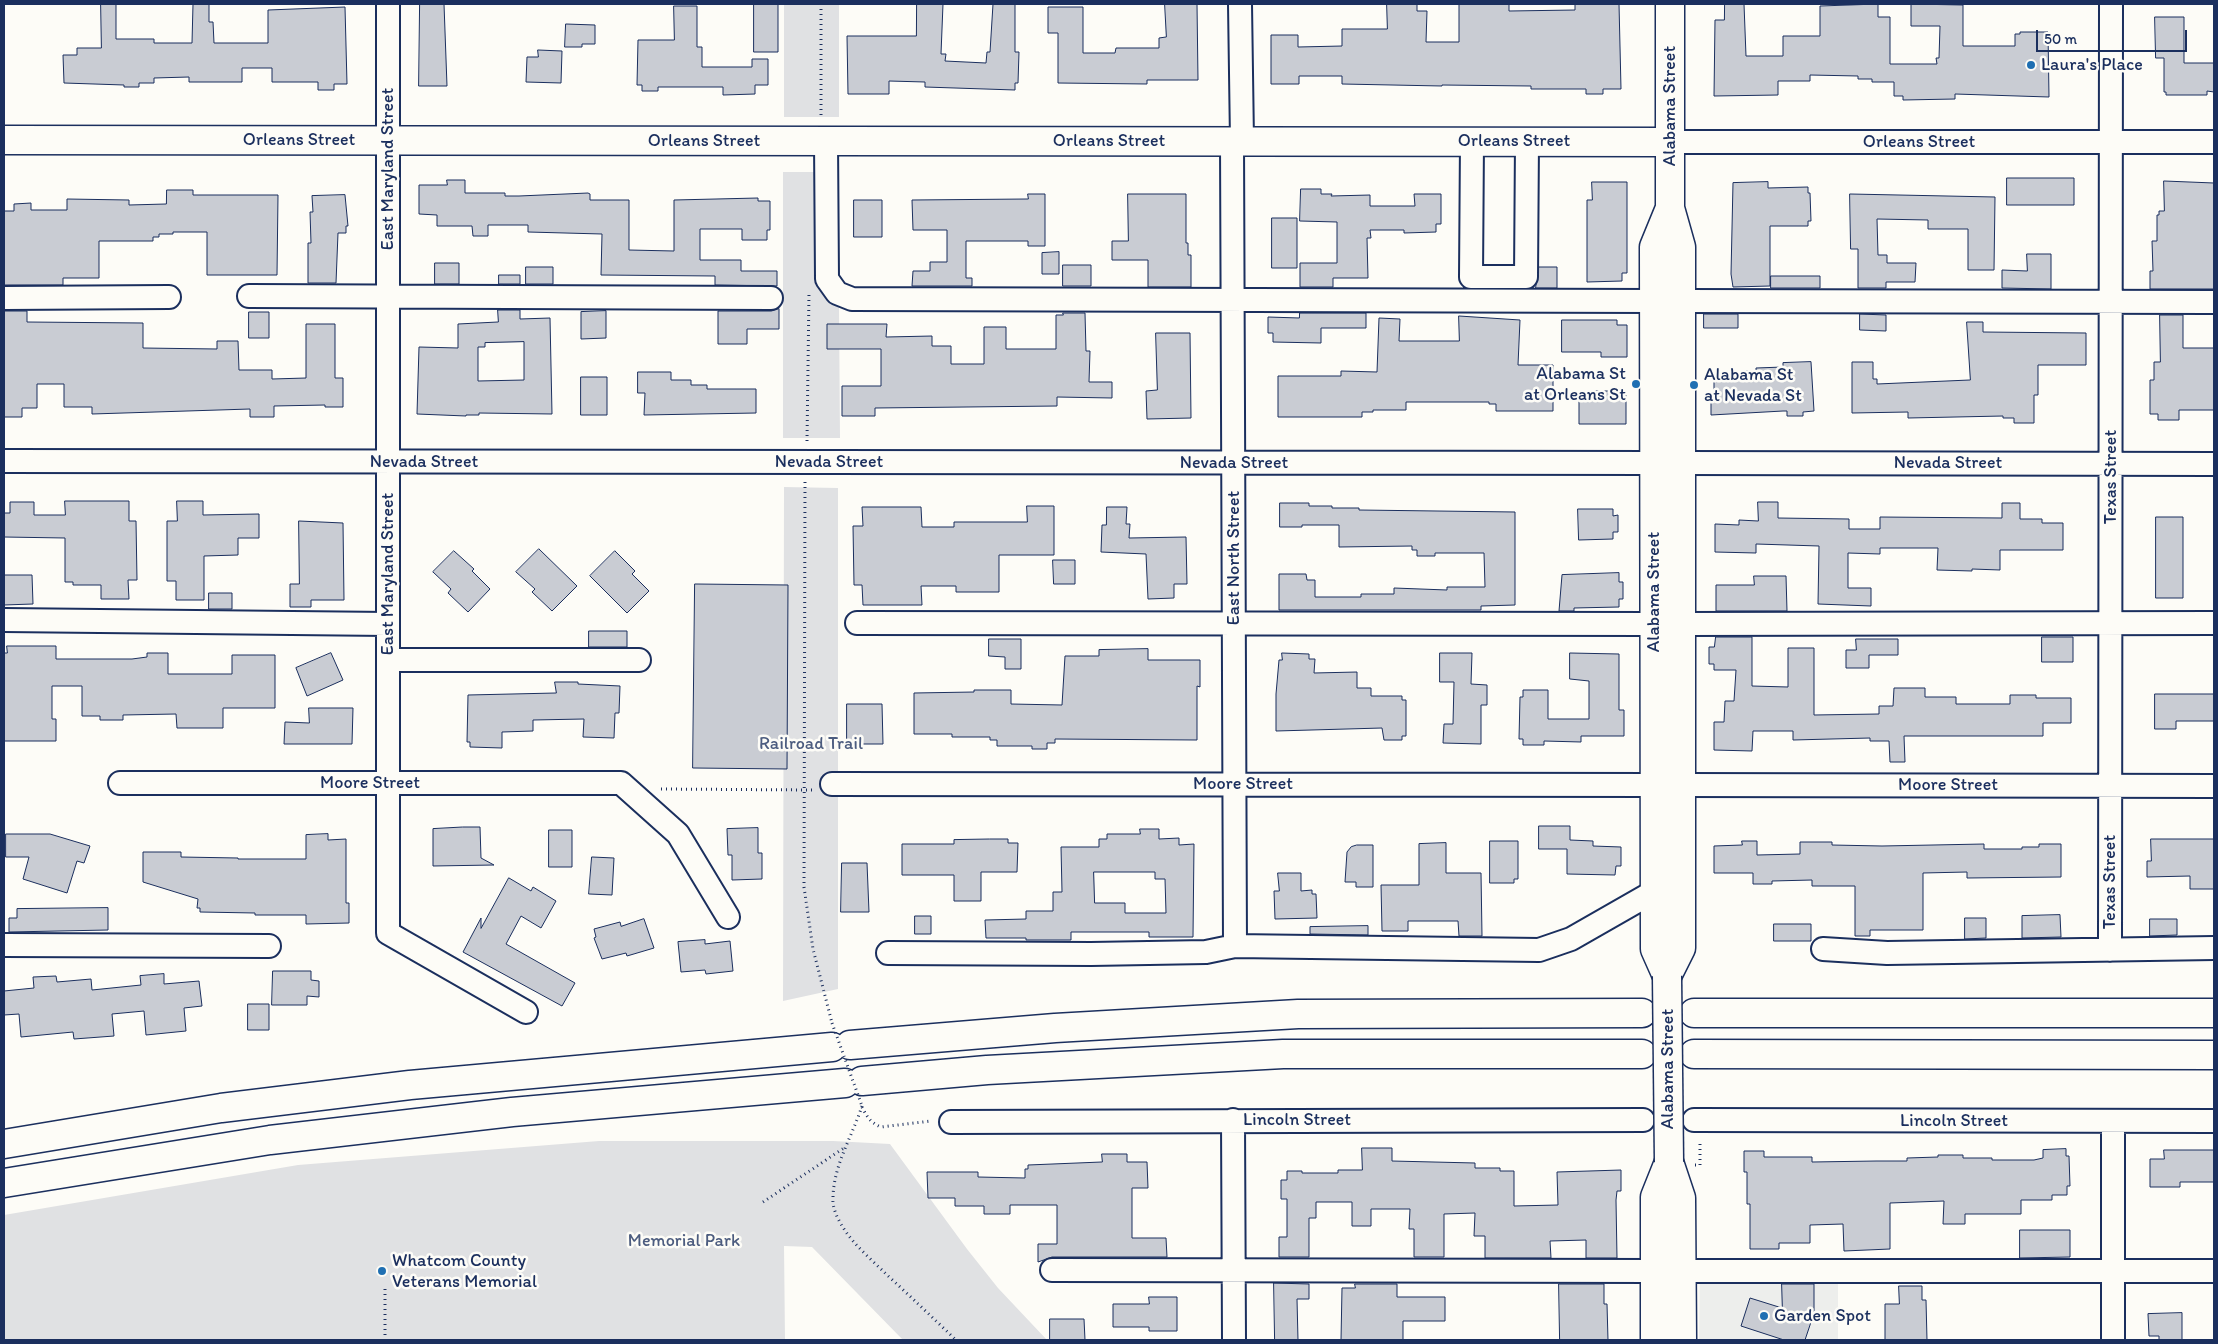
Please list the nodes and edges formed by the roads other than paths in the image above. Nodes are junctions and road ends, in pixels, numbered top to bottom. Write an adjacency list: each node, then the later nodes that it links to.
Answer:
1 (388, 4): 6 (street, East Maryland Street)
2 (1240, 4): 8 (street, East North Street)
3 (1670, 4): 12 (main road, Alabama Street)
4 (2111, 4): 11 (street, Texas Street)
5 (4, 140): 6 (main road, Orleans Street)
6 (388, 140): 7 (main road, Orleans Street); 18 (street, East Maryland Street)
7 (826, 141): 8 (main road, Orleans Street); 21 (street)
8 (1237, 141): 9 (main road, Orleans Street); 21 (street, East North Street)
9 (1472, 141): 10 (main road, Orleans Street); 15 (street)
10 (1527, 141): 12 (main road, Orleans Street); 15 (street)
11 (2111, 141): 12 (street, Orleans Street); 13 (street, Orleans Street); 26 (street, Texas Street)
12 (1670, 142): 14 (main road, Alabama Street)
13 (2214, 142)
14 (1670, 208): 23 (main road, Alabama Street); 24 (main road, Alabama Street)
15 (1501, 277): 22 (street)
16 (249, 296): 18 (street)
17 (169, 297): 19 (street)
18 (388, 297): 20 (street); 28 (street, East Maryland Street)
19 (4, 298)
20 (771, 298)
21 (1233, 300): 22 (street); 29 (street, East North Street)
22 (1501, 300): 23 (street)
23 (1654, 301): 30 (main road, Alabama Street)
24 (1681, 301): 26 (street); 31 (main road, Alabama Street)
25 (2214, 302): 26 (street)
26 (2111, 303): 32 (street, Texas Street)
27 (4, 461): 28 (street, Nevada Street)
28 (388, 462): 29 (street, Nevada Street); 39 (street, East Maryland Street)
29 (1234, 463): 30 (street, Nevada Street); 36 (street, East North Street)
30 (1654, 463): 40 (main road, Alabama Street)
31 (1681, 463): 32 (street, Nevada Street); 41 (main road, Alabama Street)
32 (2111, 464): 33 (street, Nevada Street); 37 (street, Texas Street)
33 (2214, 464)
34 (4, 620): 39 (street)
35 (857, 623): 36 (street)
36 (1234, 623): 40 (street); 47 (street, East North Street)
37 (2110, 623): 38 (street); 41 (street); 50 (street, Texas Street)
38 (2214, 623)
39 (388, 624): 42 (street, East Maryland Street)
40 (1654, 624): 48 (main road, Alabama Street)
41 (1681, 624): 49 (main road, Alabama Street)
42 (388, 660): 43 (street); 45 (street, East Maryland Street)
43 (639, 660)
44 (120, 783): 45 (street, Moore Street)
45 (388, 783): 53 (street, Moore Street); 62 (street, East Maryland Street)
46 (832, 784): 47 (street, Moore Street)
47 (1234, 784): 48 (street, Moore Street); 56 (street, East North Street)
48 (1654, 785): 52 (main road, Alabama Street)
49 (1681, 785): 50 (street, Moore Street); 61 (main road, Alabama Street)
50 (2110, 785): 51 (street, Moore Street); 59 (street, Texas Street)
51 (2214, 786)
52 (1655, 891): 56 (street); 61 (main road, Alabama Street)
53 (728, 917)
54 (4, 946): 55 (street)
55 (269, 946)
56 (1235, 946): 60 (street)
57 (2214, 948): 59 (street)
58 (1823, 949): 59 (street)
59 (2110, 950)
60 (888, 953)
61 (1668, 976): 79 (main road, Alabama Street, bridge)
62 (526, 1012)
63 (1642, 1013): 75 (main road)
64 (1694, 1013): 65 (main road)
65 (2214, 1013)
66 (1642, 1054): 76 (main road)
67 (1694, 1054): 68 (main road)
68 (2214, 1055)
69 (1234, 1120): 70 (street, Lincoln Street); 74 (street, Lincoln Street); 78 (street)
70 (1642, 1120)
71 (1694, 1120): 72 (street, Lincoln Street)
72 (2113, 1121): 73 (street, Lincoln Street); 80 (street)
73 (2214, 1121)
74 (951, 1122)
75 (4, 1144)
76 (4, 1183)
77 (1052, 1270): 78 (street)
78 (1234, 1270): 79 (street); 82 (street)
79 (1668, 1271): 80 (street); 83 (main road, Alabama Street); 84 (main road, Alabama Street)
80 (2113, 1271): 81 (street); 85 (street)
81 (2214, 1271)
82 (1234, 1340)
83 (1655, 1340)
84 (1682, 1340)
85 (2113, 1340)

